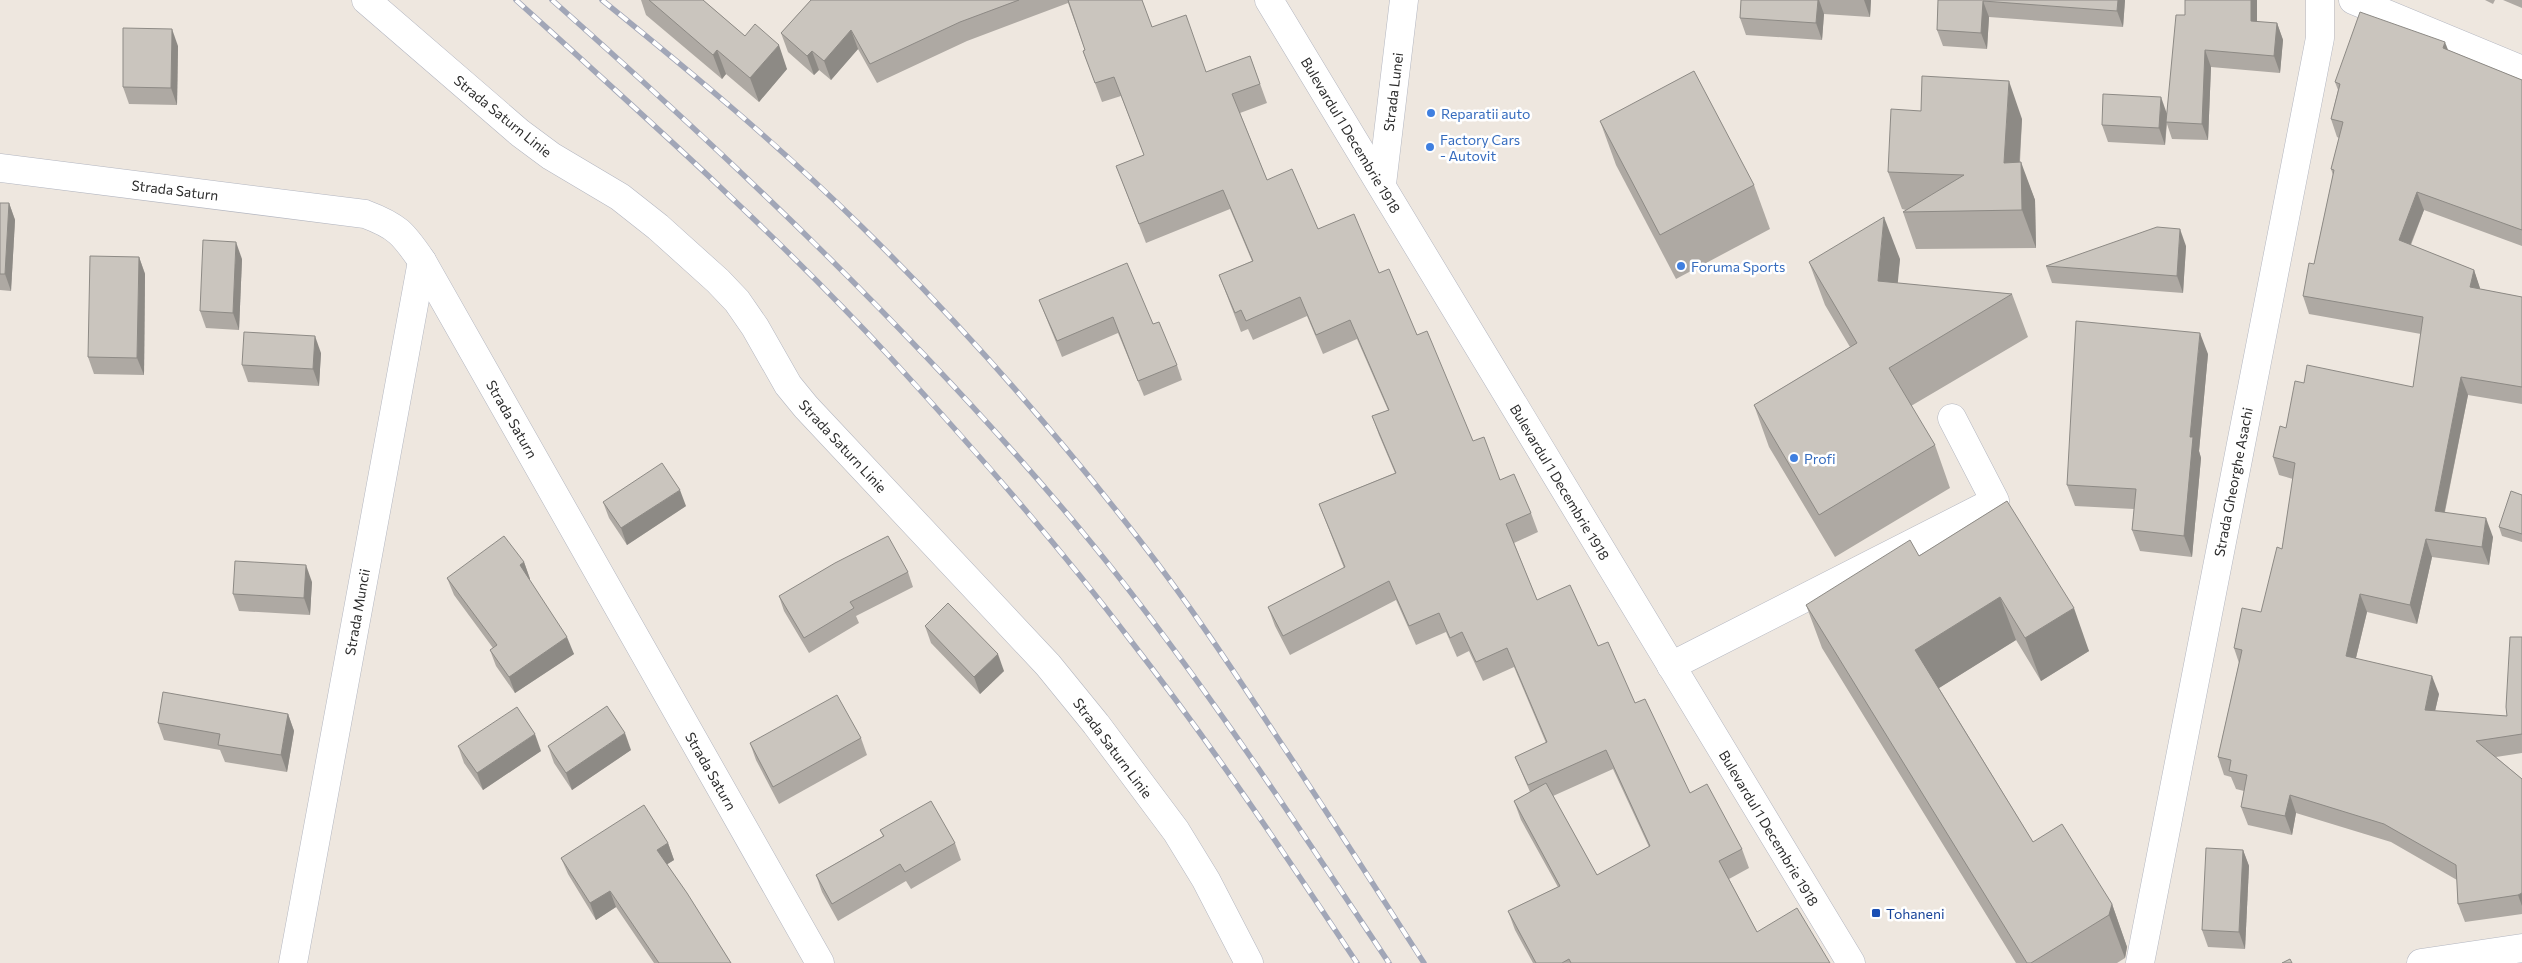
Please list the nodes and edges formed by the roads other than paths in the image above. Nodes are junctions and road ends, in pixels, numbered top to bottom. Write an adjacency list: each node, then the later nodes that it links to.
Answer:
1 (366, 0): 15 (street, Strada Saturn Linie)
2 (1270, 0): 8 (street, Bulevardul 1 Decembrie 1918)
3 (1404, 0): 8 (street, Strada Lunei)
4 (2320, 0): 17 (street, Strada Gheorghe Asachi)
5 (2353, 0): 6 (street)
6 (2522, 70)
7 (0, 168): 9 (street, Strada Saturn)
8 (1382, 184): 11 (street, Bulevardul 1 Decembrie 1918)
9 (422, 261): 13 (street, Strada Muncii); 14 (street, Strada Saturn)
10 (1952, 418): 11 (street)
11 (1671, 666): 16 (street, Bulevardul 1 Decembrie 1918)
12 (2522, 948): 18 (street)
13 (293, 963)
14 (820, 963)
15 (1249, 963)
16 (1851, 963)
17 (2140, 963)
18 (2421, 963)

